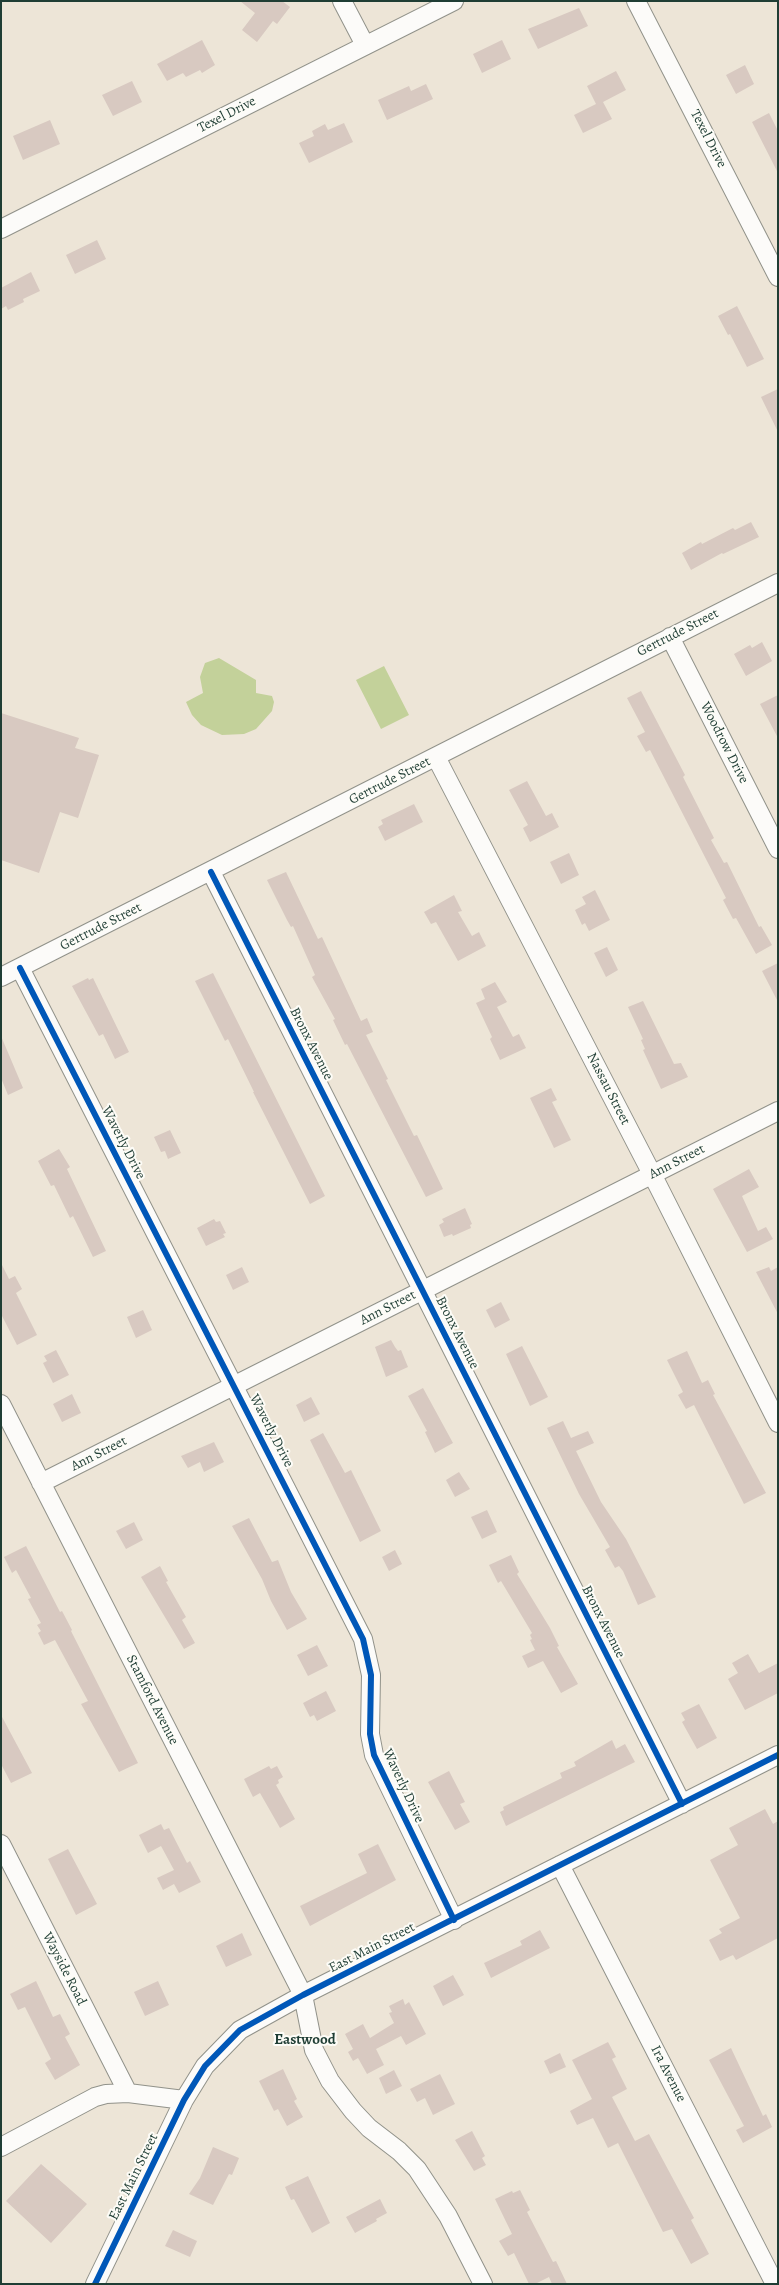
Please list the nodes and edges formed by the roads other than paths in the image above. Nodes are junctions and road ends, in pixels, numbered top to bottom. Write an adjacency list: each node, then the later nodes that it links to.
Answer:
1 (342, 1): 4 (street)
2 (454, 1): 4 (street, Texel Drive)
3 (636, 1): 6 (street, Texel Drive)
4 (365, 45): 5 (street, Texel Drive)
5 (1, 229)
6 (778, 277)
7 (778, 583): 8 (street, Gertrude Street)
8 (670, 637): 9 (street, Gertrude Street); 10 (street, Woodrow Drive)
9 (436, 757): 11 (street, Gertrude Street); 15 (street, Nassau Street)
10 (778, 849)
11 (211, 872): 12 (street, Gertrude Street); 16 (street, Bronx Avenue)
12 (20, 968): 13 (street, Gertrude Street); 17 (street, Waverly Drive)
13 (1, 977)
14 (778, 1111): 15 (street, Ann Street)
15 (652, 1174): 16 (street, Ann Street); 19 (street, Nassau Street)
16 (422, 1291): 17 (street, Ann Street); 22 (street, Bronx Avenue)
17 (234, 1386): 20 (street, Ann Street); 25 (street, Waverly Drive)
18 (1, 1404): 20 (street, Stamford Avenue)
19 (778, 1423)
20 (41, 1484): 26 (street, Stamford Avenue)
21 (778, 1755): 22 (street, East Main Street)
22 (682, 1804): 24 (street, East Main Street)
23 (1, 1844): 27 (street, Wayside Road)
24 (560, 1865): 25 (street, East Main Street); 32 (street, Ira Avenue)
25 (454, 1920): 26 (street, East Main Street)
26 (303, 1995): 28 (street, East Main Street); 31 (street, Stamford Avenue)
27 (128, 2093): 28 (street); 29 (street)
28 (184, 2100): 30 (street, East Main Street)
29 (1, 2147)
30 (95, 2284)
31 (483, 2284)
32 (775, 2284)

